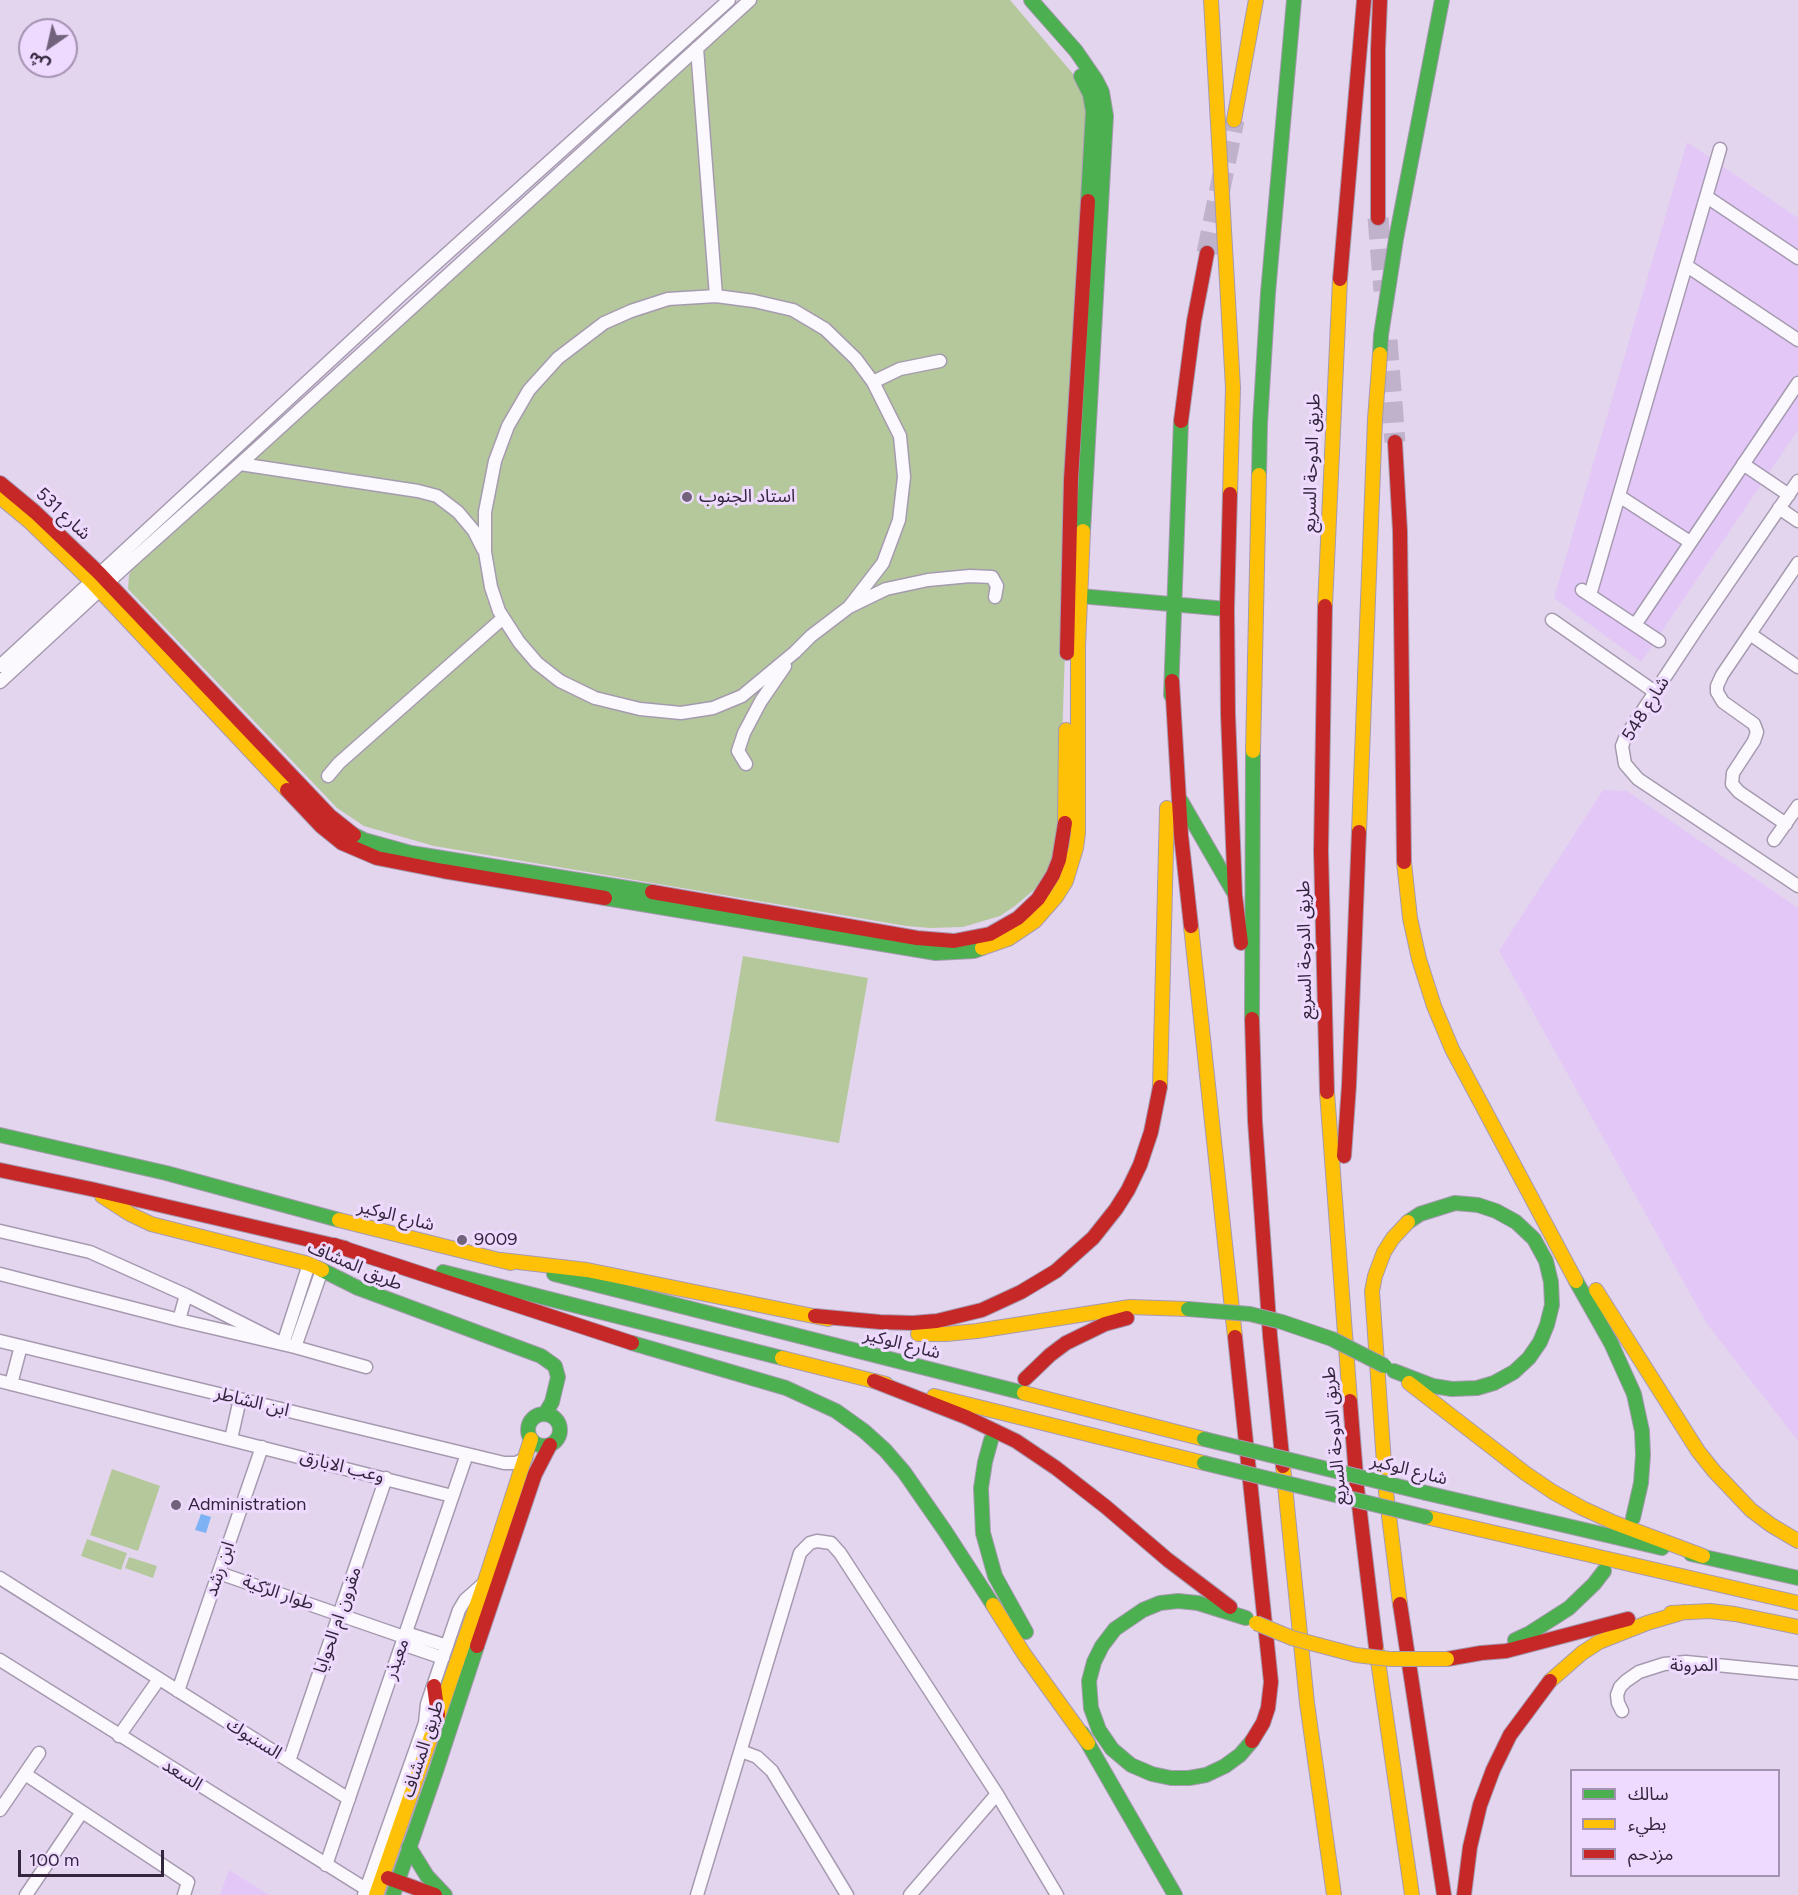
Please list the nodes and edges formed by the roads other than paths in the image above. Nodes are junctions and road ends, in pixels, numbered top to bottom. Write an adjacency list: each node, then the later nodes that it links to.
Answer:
1 (729, 0): 37 (street)
2 (750, 0): 11 (street)
3 (1017, 0): 39 (main road)
4 (1031, 0): 39 (main road)
5 (1211, 0): 42 (main road)
6 (1256, 0): 12 (main road)
7 (1294, 0): 62 (main road)
8 (1364, 0): 67 (main road, طريق الدوحة السريع)
9 (1380, 0): 15 (main road)
10 (1442, 0): 67 (main road)
11 (697, 48): 19 (street); 25 (street)
12 (1234, 120)
13 (1720, 149): 14 (street)
14 (1707, 197): 17 (street); 18 (street)
15 (1378, 218)
16 (1207, 253): 40 (main road)
17 (1798, 258)
18 (1686, 266): 20 (street); 30 (street)
19 (716, 296): 22 (street); 35 (street)
20 (1798, 340)
21 (940, 361): 22 (street)
22 (873, 382): 41 (street)
23 (1798, 383): 26 (street)
24 (1395, 442): 64 (main road)
25 (240, 464): 35 (street); 37 (street)
26 (1743, 464): 29 (street); 34 (street)
27 (1798, 481): 29 (street, شارع 548)
28 (0, 483): 37 (main road, شارع 531)
29 (1789, 495): 32 (street, شارع 548)
30 (1619, 496): 34 (street); 45 (street)
31 (0, 497): 37 (main road, شارع 531)
32 (1779, 508): 33 (street); 53 (street, شارع 548)
33 (1798, 521)
34 (1690, 542): 45 (street)
35 (485, 552): 43 (street)
36 (1798, 563): 46 (street)
37 (100, 582): 39 (main road); 49 (street); 52 (street)
38 (995, 597): 41 (street)
39 (1074, 597): 40 (main road)
40 (1174, 605): 42 (main road); 51 (main road)
41 (849, 607): 48 (street)
42 (1227, 609): 61 (main road)
43 (503, 618): 48 (street); 55 (street)
44 (1552, 620): 53 (street)
45 (1635, 624): 47 (street)
46 (1750, 634): 50 (street); 58 (street)
47 (1659, 641)
48 (795, 652): 54 (street)
49 (0, 666)
50 (1798, 668)
51 (1172, 681): 56 (main road); 75 (main road)
52 (0, 682)
53 (1655, 692): 60 (street, شارع 548)
54 (746, 764)
55 (328, 776)
56 (1179, 798): 61 (main road); 109 (main road)
57 (1798, 806): 58 (street)
58 (1786, 824): 59 (street)
59 (1774, 840)
60 (1798, 886)
61 (1235, 895): 62 (main road)
62 (1252, 1029): 146 (main road)
63 (0, 1135): 70 (main road, شارع الوكير)
64 (1505, 1149): 97 (main road); 98 (main road)
65 (0, 1170): 66 (main road)
66 (91, 1189): 69 (main road); 71 (main road, طريق المشاف)
67 (1338, 1225): 147 (main road, طريق الدوحة السريع)
68 (0, 1231): 73 (street)
69 (334, 1245): 83 (main road); 122 (main road)
70 (501, 1260): 75 (main road); 100 (main road, شارع الوكير, bridge)
71 (315, 1267): 78 (street); 86 (main road, طريق المشاف)
72 (0, 1274): 76 (street)
73 (186, 1295): 76 (street); 78 (street)
74 (1172, 1309): 75 (main road); 81 (main road, bridge); 82 (main road)
75 (815, 1316)
76 (179, 1320): 78 (street)
77 (0, 1341): 79 (street, ابن الشاطر)
78 (289, 1345): 80 (street)
79 (21, 1346): 84 (street, وعب الابارق); 85 (street, ابن الشاطر)
80 (366, 1366)
81 (1389, 1368): 100 (main road); 148 (main road)
82 (1025, 1379)
83 (874, 1381): 106 (main road, bridge); 109 (main road)
84 (5, 1382): 87 (street, وعب الابارق)
85 (240, 1399): 87 (street); 92 (street, ابن الشاطر)
86 (545, 1414): 88 (main road); 90 (main road)
87 (231, 1439): 91 (street, وعب الابارق)
88 (531, 1439): 90 (main road); 93 (main road, طريق المشاف)
89 (991, 1440): 122 (main road)
90 (550, 1445): 131 (main road, طريق المشاف)
91 (262, 1447): 95 (street, وعب الابارق); 102 (street, ابن رشد)
92 (467, 1454): 94 (street, ابن الشاطر); 96 (street, معيذر)
93 (526, 1458): 94 (street, ابن الشاطر); 99 (main road, طريق المشاف)
94 (504, 1463): 99 (street)
95 (386, 1478): 96 (street, وعب الابارق); 108 (street, مقرون ام الحوايا)
96 (452, 1496): 111 (street, معيذر)
97 (1633, 1518)
98 (1798, 1541)
99 (496, 1546): 105 (main road, طريق المشاف)
100 (1703, 1556): 104 (main road, شارع الوكير)
101 (1604, 1570): 113 (main road)
102 (219, 1573): 108 (street, طوار الرّكية); 118 (street, ابن رشد)
103 (0, 1578): 116 (street, السنبوك)
104 (1798, 1578)
105 (485, 1581): 112 (street, طريق المشاف); 120 (main road, طريق المشاف)
106 (1798, 1603)
107 (1684, 1612): 110 (main road); 113 (main road); 149 (main road)
108 (340, 1614): 111 (street, طوار الرّكية); 125 (street, مقرون ام الحوايا)
109 (1251, 1621): 113 (main road, bridge)
110 (1798, 1627)
111 (404, 1638): 112 (street, طوار الرّكية); 128 (street, معيذر)
112 (445, 1652): 117 (street, طريق المشاف)
113 (1481, 1653)
114 (0, 1660): 121 (street, السعد)
115 (1798, 1673): 119 (street, المرونة)
116 (159, 1678): 118 (street, السنبوك); 121 (street)
117 (434, 1686): 120 (main road); 135 (street, طريق المشاف)
118 (178, 1691): 125 (street, السنبوك)
119 (1622, 1711)
120 (438, 1717): 133 (main road, طريق المشاف)
121 (119, 1736): 132 (street, السعد)
122 (1088, 1743): 145 (main road)
123 (741, 1751): 127 (street); 141 (street); 142 (street)
124 (39, 1753): 126 (street)
125 (289, 1761): 128 (street, السنبوك)
126 (25, 1774): 129 (street); 130 (street)
127 (997, 1794): 143 (street); 144 (street)
128 (349, 1799): 132 (street, معيذر)
129 (0, 1810)
130 (82, 1812): 136 (street); 137 (street)
131 (409, 1847): 134 (main road, طريق المشاف); 140 (main road)
132 (326, 1865): 135 (street, السعد)
133 (382, 1876): 134 (main road); 135 (main road, طريق المشاف)
134 (398, 1882): 138 (main road, طريق المشاف); 139 (main road)
135 (371, 1892): 138 (main road)
136 (26, 1895)
137 (184, 1895)
138 (392, 1895)
139 (435, 1895)
140 (445, 1895)
141 (697, 1895)
142 (847, 1895)
143 (910, 1895)
144 (1057, 1895)
145 (1175, 1895)
146 (1334, 1895)
147 (1412, 1895)
148 (1444, 1895)
149 (1464, 1895)

